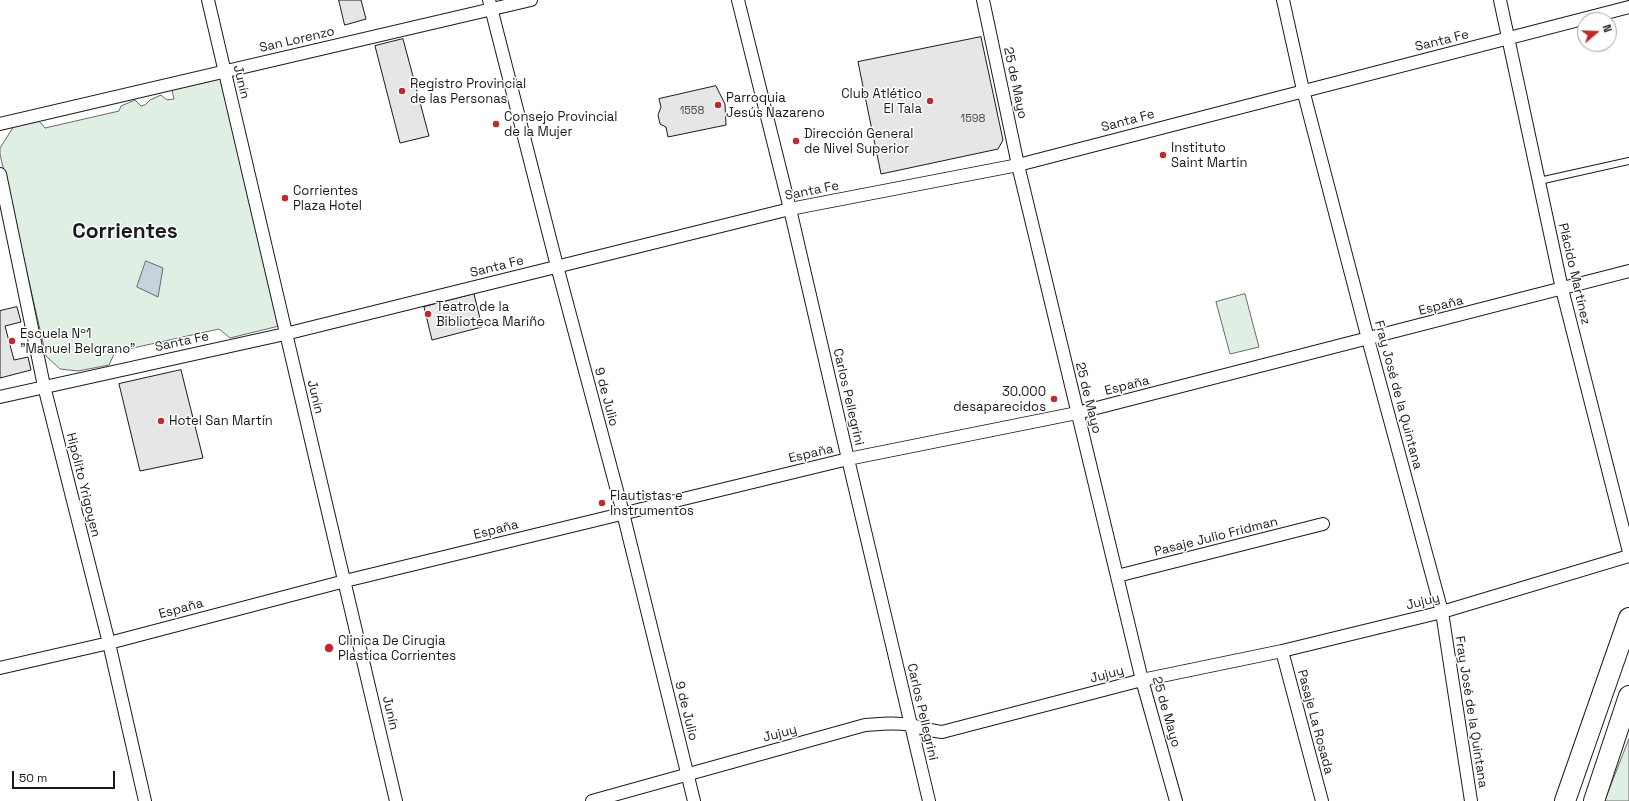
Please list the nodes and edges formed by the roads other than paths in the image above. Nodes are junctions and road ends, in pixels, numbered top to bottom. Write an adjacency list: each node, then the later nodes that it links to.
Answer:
1 (208, 0): 10 (street, Junín)
2 (531, 0): 7 (street, San Lorenzo)
3 (738, 0): 17 (street, Carlos Pellegrini)
4 (983, 0): 14 (street, 25 de Mayo)
5 (1283, 0): 11 (street, Fray José de la Quintana)
6 (1500, 0): 9 (street, Plácido Martínez)
7 (490, 5): 10 (street, San Lorenzo); 18 (street, 9 de Julio)
8 (1629, 7): 9 (street, Santa Fe)
9 (1508, 39): 11 (street, Santa Fe); 16 (street, Plácido Martínez)
10 (224, 71): 12 (street, San Lorenzo); 21 (street, Junín)
11 (1303, 90): 14 (street, Santa Fe); 22 (street, Fray José de la Quintana)
12 (0, 124)
13 (1629, 161): 16 (lane)
14 (1018, 164): 17 (street, Santa Fe); 25 (street, 25 de Mayo)
15 (0, 174): 23 (street, Hipólito Yrigoyen)
16 (1539, 181): 20 (street, Plácido Martínez)
17 (790, 209): 18 (street, Santa Fe); 26 (street, Carlos Pellegrini)
18 (557, 266): 21 (street, Santa Fe); 27 (street, 9 de Julio)
19 (1629, 271): 20 (street, España)
20 (1562, 289): 22 (street, España); 29 (street, Plácido Martínez)
21 (286, 334): 23 (street, Santa Fe); 32 (street, Junín)
22 (1368, 339): 25 (street, España); 33 (street, Fray José de la Quintana)
23 (44, 386): 24 (street, Santa Fe); 35 (street, Hipólito Yrigoyen)
24 (0, 397)
25 (1077, 413): 26 (street, España); 31 (street, 25 de Mayo)
26 (848, 459): 27 (street, España); 40 (street, Carlos Pellegrini)
27 (623, 513): 32 (street, España); 41 (street, 9 de Julio)
28 (1323, 524): 31 (street, Pasaje Julio Fridman)
29 (1629, 552)
30 (1629, 556): 33 (street, Jujuy)
31 (1117, 576): 38 (street, 25 de Mayo)
32 (345, 581): 35 (street, España); 43 (street, Junín)
33 (1442, 612): 36 (street, Jujuy); 49 (street, Fray José de la Quintana)
34 (1629, 618): 50 (main road)
35 (109, 643): 37 (street, España); 42 (street, Hipólito Yrigoyen)
36 (1282, 651): 38 (street, Jujuy); 48 (street, Pasaje La Rosada)
37 (0, 668)
38 (1142, 680): 40 (street, Jujuy); 47 (street, 25 de Mayo)
39 (1629, 696): 51 (main road)
40 (911, 725): 41 (street, Jujuy); 46 (street, Carlos Pellegrini)
41 (687, 774): 44 (street, Jujuy); 45 (street, 9 de Julio)
42 (145, 801)
43 (396, 801)
44 (592, 801)
45 (694, 801)
46 (929, 801)
47 (1176, 801)
48 (1322, 801)
49 (1471, 801)
50 (1565, 801)
51 (1594, 801)

